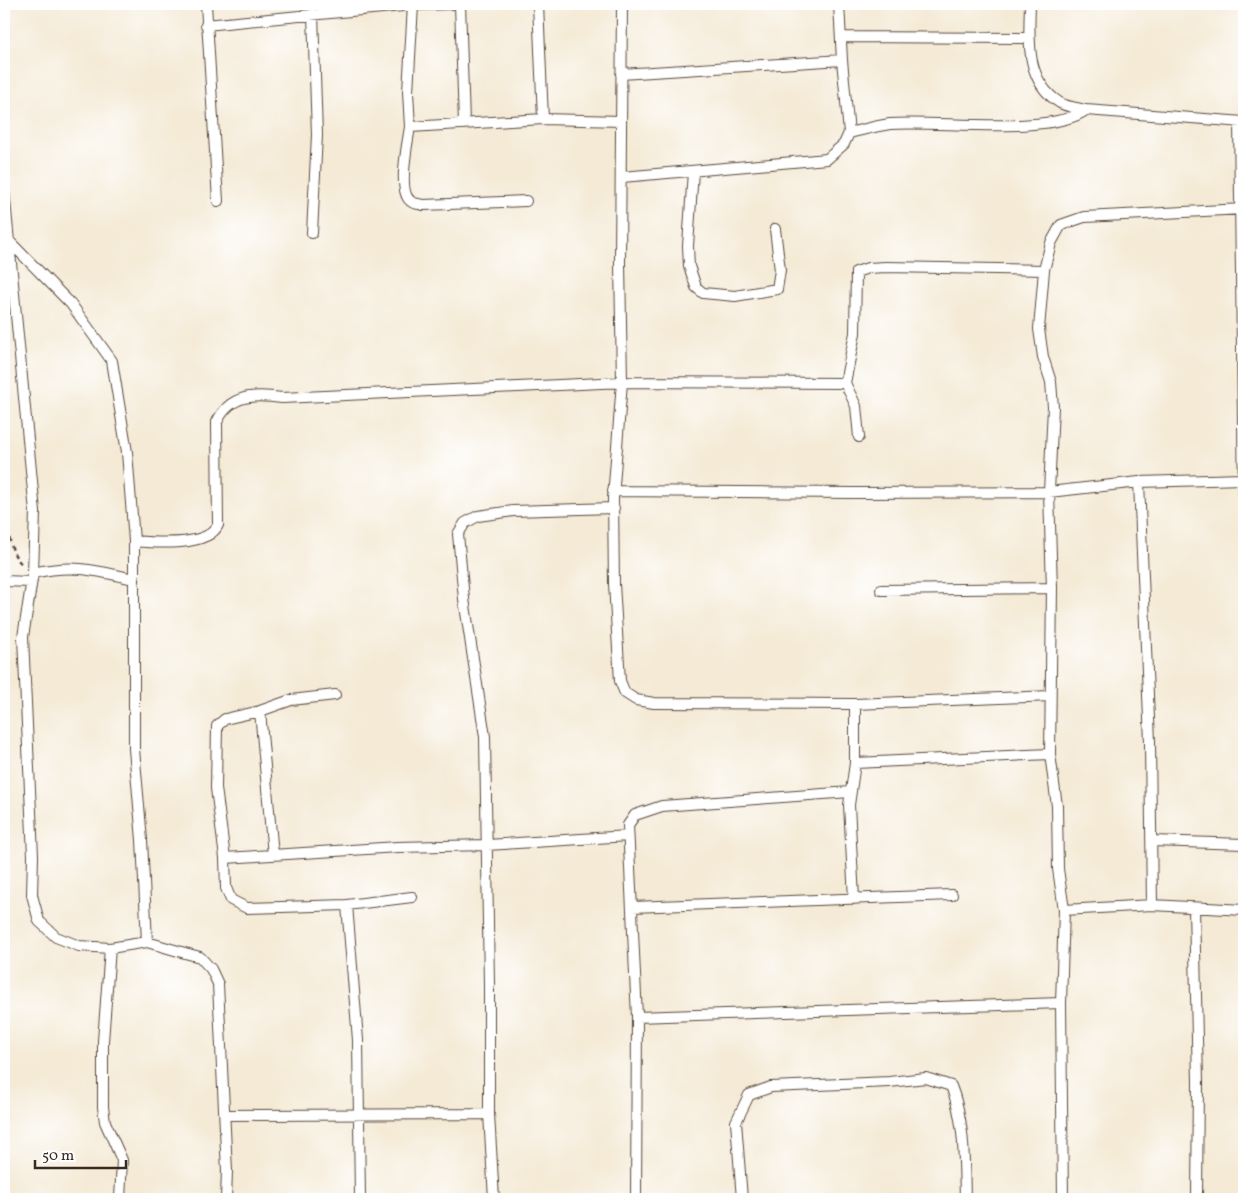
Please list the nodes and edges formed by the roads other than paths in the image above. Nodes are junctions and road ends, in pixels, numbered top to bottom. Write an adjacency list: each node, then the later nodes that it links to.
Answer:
1 (206, 4): 10 (street)
2 (453, 4): 8 (street)
3 (460, 4): 19 (street)
4 (538, 4): 16 (street)
5 (622, 4): 14 (street)
6 (839, 4): 11 (street)
7 (1030, 4): 12 (street)
8 (413, 5): 9 (street); 20 (street)
9 (313, 14): 10 (street); 29 (street)
10 (206, 25): 25 (street)
11 (842, 37): 12 (street); 13 (street)
12 (1029, 38): 15 (street)
13 (842, 60): 14 (street); 21 (street)
14 (621, 74): 17 (street)
15 (1086, 110): 18 (street); 21 (street)
16 (543, 119): 17 (street); 19 (street)
17 (621, 121): 23 (street)
18 (1242, 122): 27 (street)
19 (464, 123): 20 (street)
20 (410, 126): 26 (street)
21 (849, 133): 22 (street)
22 (693, 170): 23 (street); 28 (street)
23 (622, 177): 32 (street)
24 (4, 190): 30 (street)
25 (218, 201)
26 (526, 201)
27 (1242, 209): 31 (street); 34 (street)
28 (775, 229)
29 (312, 233)
30 (10, 242): 42 (street); 43 (street)
31 (1044, 270): 33 (street); 39 (street)
32 (622, 382): 33 (street); 38 (street); 42 (street)
33 (845, 383): 35 (street)
34 (1244, 425): 36 (street)
35 (859, 437)
36 (1244, 473): 37 (street); 40 (street)
37 (1139, 482): 39 (street); 56 (street)
38 (613, 491): 39 (street); 41 (street)
39 (1049, 492): 46 (street)
40 (1244, 499)
41 (614, 508): 50 (street); 58 (street)
42 (134, 541): 44 (street)
43 (32, 577): 44 (street); 45 (street); 71 (street)
44 (134, 579): 70 (street)
45 (4, 581)
46 (1052, 588): 47 (street); 49 (street)
47 (881, 590)
48 (335, 695): 51 (street)
49 (1050, 696): 50 (street); 52 (street)
50 (856, 704): 53 (street)
51 (260, 711): 59 (street); 60 (street)
52 (1050, 754): 53 (street); 68 (street)
53 (855, 763): 54 (street)
54 (850, 792): 55 (street); 63 (street)
55 (628, 836): 58 (street); 66 (street)
56 (1153, 841): 57 (street); 65 (street)
57 (1244, 844)
58 (487, 845): 59 (street); 75 (street)
59 (273, 855): 60 (street)
60 (225, 858): 64 (street)
61 (952, 894): 63 (street)
62 (412, 897): 64 (street)
63 (854, 899): 66 (street)
64 (347, 905): 74 (street)
65 (1152, 906): 67 (street); 68 (street)
66 (632, 907): 73 (street)
67 (1194, 908): 69 (street); 85 (street)
68 (1064, 910): 72 (street)
69 (1244, 910)
70 (147, 942): 71 (street); 76 (street)
71 (110, 948): 77 (street)
72 (1061, 1003): 73 (street); 84 (street)
73 (637, 1016): 81 (street)
74 (360, 1113): 75 (street); 76 (street); 79 (street)
75 (488, 1114): 80 (street)
76 (225, 1115): 78 (street)
77 (120, 1199)
78 (226, 1199)
79 (360, 1199)
80 (494, 1199)
81 (636, 1199)
82 (742, 1199): 83 (street)
83 (965, 1199)
84 (1063, 1199)
85 (1197, 1199)

